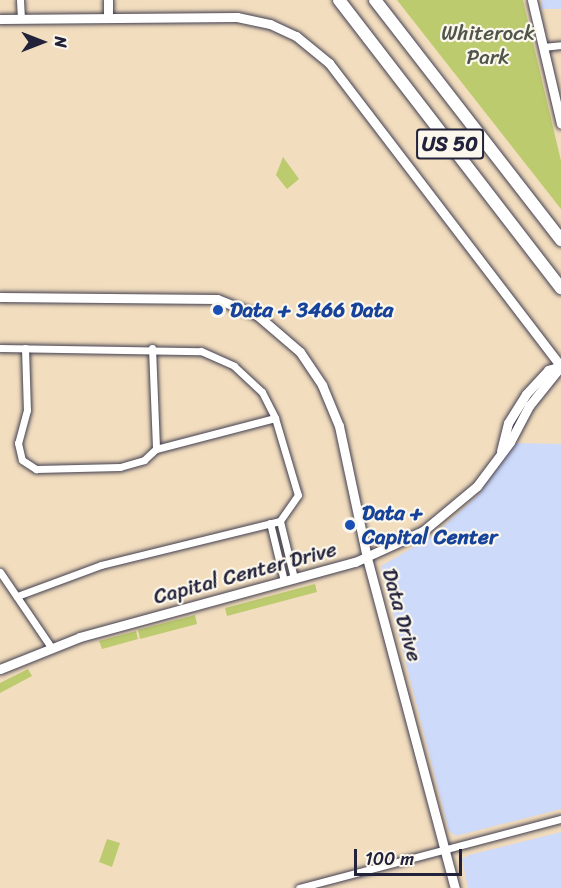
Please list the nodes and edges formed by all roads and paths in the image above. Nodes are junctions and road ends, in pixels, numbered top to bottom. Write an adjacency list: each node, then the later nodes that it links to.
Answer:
1 (20, 0): 8 (street)
2 (108, 0): 6 (street)
3 (339, 0): 13 (highway, US 50)
4 (375, 0): 12 (highway, US 50)
5 (532, 0): 10 (street)
6 (108, 17): 8 (street); 18 (street)
7 (0, 18): 8 (street)
8 (21, 18)
9 (561, 45): 10 (street)
10 (543, 47): 11 (street)
11 (560, 120)
12 (561, 240)
13 (561, 288)
14 (0, 297): 23 (street, Data Drive)
15 (0, 348): 16 (street)
16 (25, 348): 17 (street); 20 (street)
17 (152, 348): 19 (street); 20 (street)
18 (561, 366): 23 (street, Capital Center Drive)
19 (275, 418): 20 (street); 21 (street)
20 (156, 449)
21 (280, 521): 22 (street); 25 (street)
22 (270, 523): 25 (street); 26 (street)
23 (367, 558): 25 (street, Capital Center Drive); 30 (street, Data Drive)
24 (0, 572): 26 (street)
25 (289, 580): 27 (street, Capital Center Drive)
26 (17, 596): 27 (street)
27 (51, 647): 28 (street, Capital Center Drive)
28 (0, 669)
29 (561, 819): 30 (street)
30 (445, 849): 31 (street); 32 (street, Data Drive)
31 (299, 888)
32 (456, 888)

